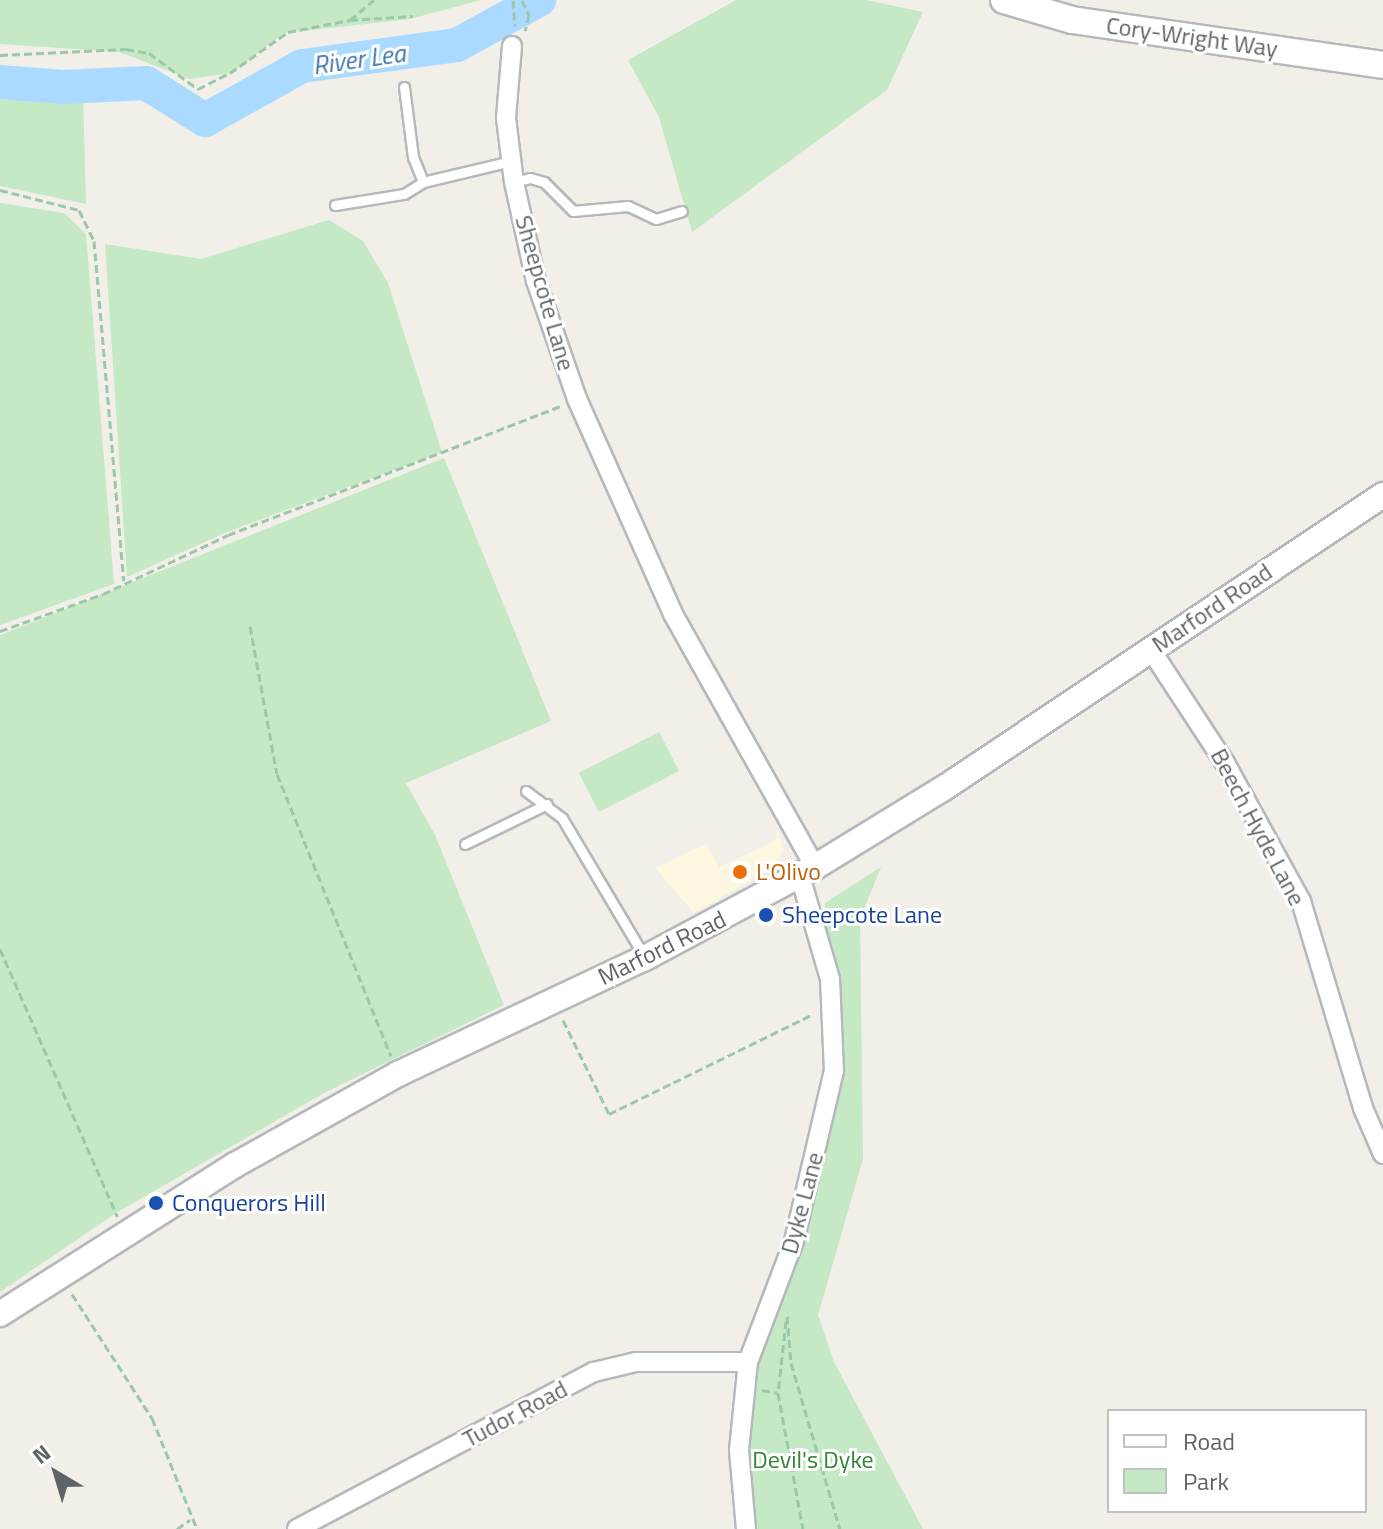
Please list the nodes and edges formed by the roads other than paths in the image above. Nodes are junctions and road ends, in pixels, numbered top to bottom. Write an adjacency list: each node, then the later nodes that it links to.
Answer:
1 (1004, 0): 3 (main road, Cory-Wright Way)
2 (512, 46): 5 (street, Sheepcote Lane)
3 (1383, 65)
4 (404, 87): 6 (lane)
5 (511, 161): 6 (lane); 7 (street, Sheepcote Lane)
6 (423, 182): 8 (lane)
7 (514, 182): 9 (lane); 15 (street, Sheepcote Lane)
8 (335, 205)
9 (682, 211)
10 (1383, 495): 11 (street, Marford Road)
11 (1151, 650): 15 (street, Marford Road); 17 (street, Beech Hyde Lane)
12 (526, 791): 13 (lane)
13 (547, 804): 14 (lane); 16 (lane)
14 (465, 844)
15 (807, 871): 16 (street, Marford Road); 19 (street, Dyke Lane)
16 (645, 958): 18 (street, Marford Road)
17 (1383, 1154)
18 (0, 1314)
19 (748, 1362): 20 (street, Tudor Road); 21 (street, Dyke Lane)
20 (297, 1529)
21 (746, 1529)

